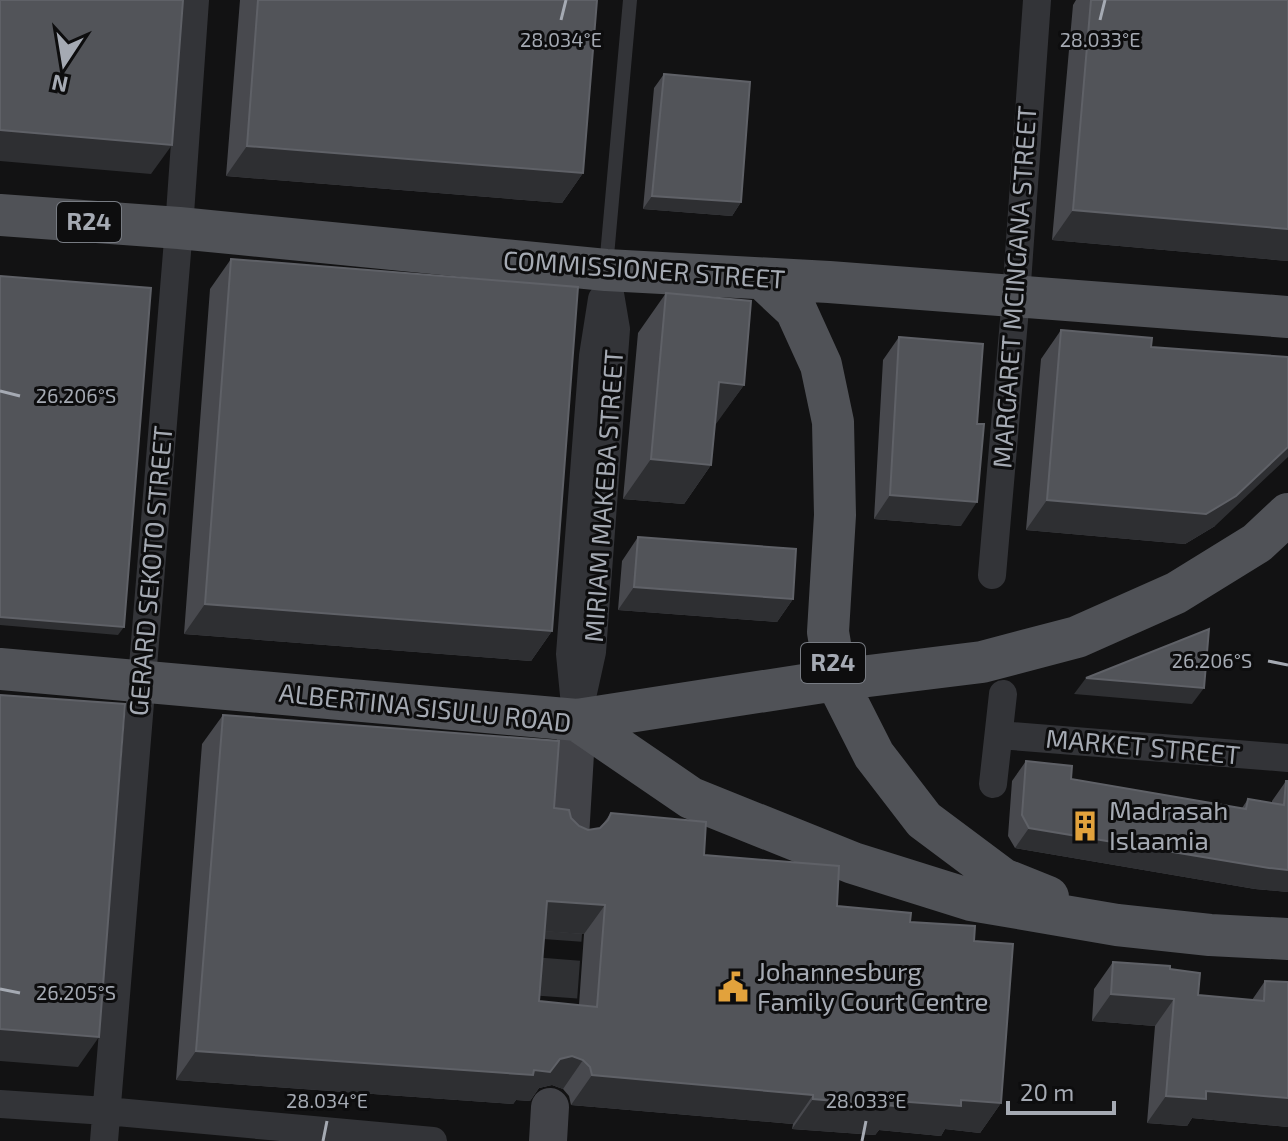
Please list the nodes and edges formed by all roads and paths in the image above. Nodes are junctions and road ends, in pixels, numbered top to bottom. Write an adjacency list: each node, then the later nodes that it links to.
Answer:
1 (195, 0): 5 (street, GERARD SEKOTO STREET)
2 (630, 0): 6 (lane, MIRIAM MAKEBA STREET)
3 (1037, 0): 8 (street, MARGARET MCINGANA STREET)
4 (0, 215): 5 (main road, COMMISSIONER STREET / R24)
5 (179, 228): 6 (main road, COMMISSIONER STREET / R24); 13 (street, GERARD SEKOTO STREET)
6 (606, 270): 7 (main road, COMMISSIONER STREET / R24); 16 (street, MIRIAM MAKEBA STREET)
7 (764, 280): 8 (main road, COMMISSIONER STREET); 14 (main road, R24)
8 (1016, 297): 9 (main road, COMMISSIONER STREET); 11 (street, MARGARET MCINGANA STREET)
9 (1288, 317)
10 (1288, 514): 14 (main road)
11 (992, 575)
12 (0, 669): 13 (main road, ALBERTINA SISULU ROAD / R24)
13 (142, 680): 16 (main road, ALBERTINA SISULU ROAD / R24); 24 (street, GERARD SEKOTO STREET)
14 (836, 680): 16 (main road); 21 (main road, R24)
15 (1003, 694): 17 (street)
16 (577, 720): 20 (street, MIRIAM MAKEBA STREET); 21 (main road, ALBERTINA SISULU ROAD / R24)
17 (999, 735): 18 (street, MARKET STREET); 19 (street)
18 (1288, 758)
19 (993, 784)
20 (570, 837)
21 (1117, 925): 22 (main road, ALBERTINA SISULU ROAD / R24)
22 (1288, 939)
23 (0, 1104): 24 (street)
24 (106, 1111): 25 (street, GERARD SEKOTO STREET); 26 (street)
25 (104, 1141)
26 (433, 1141)

